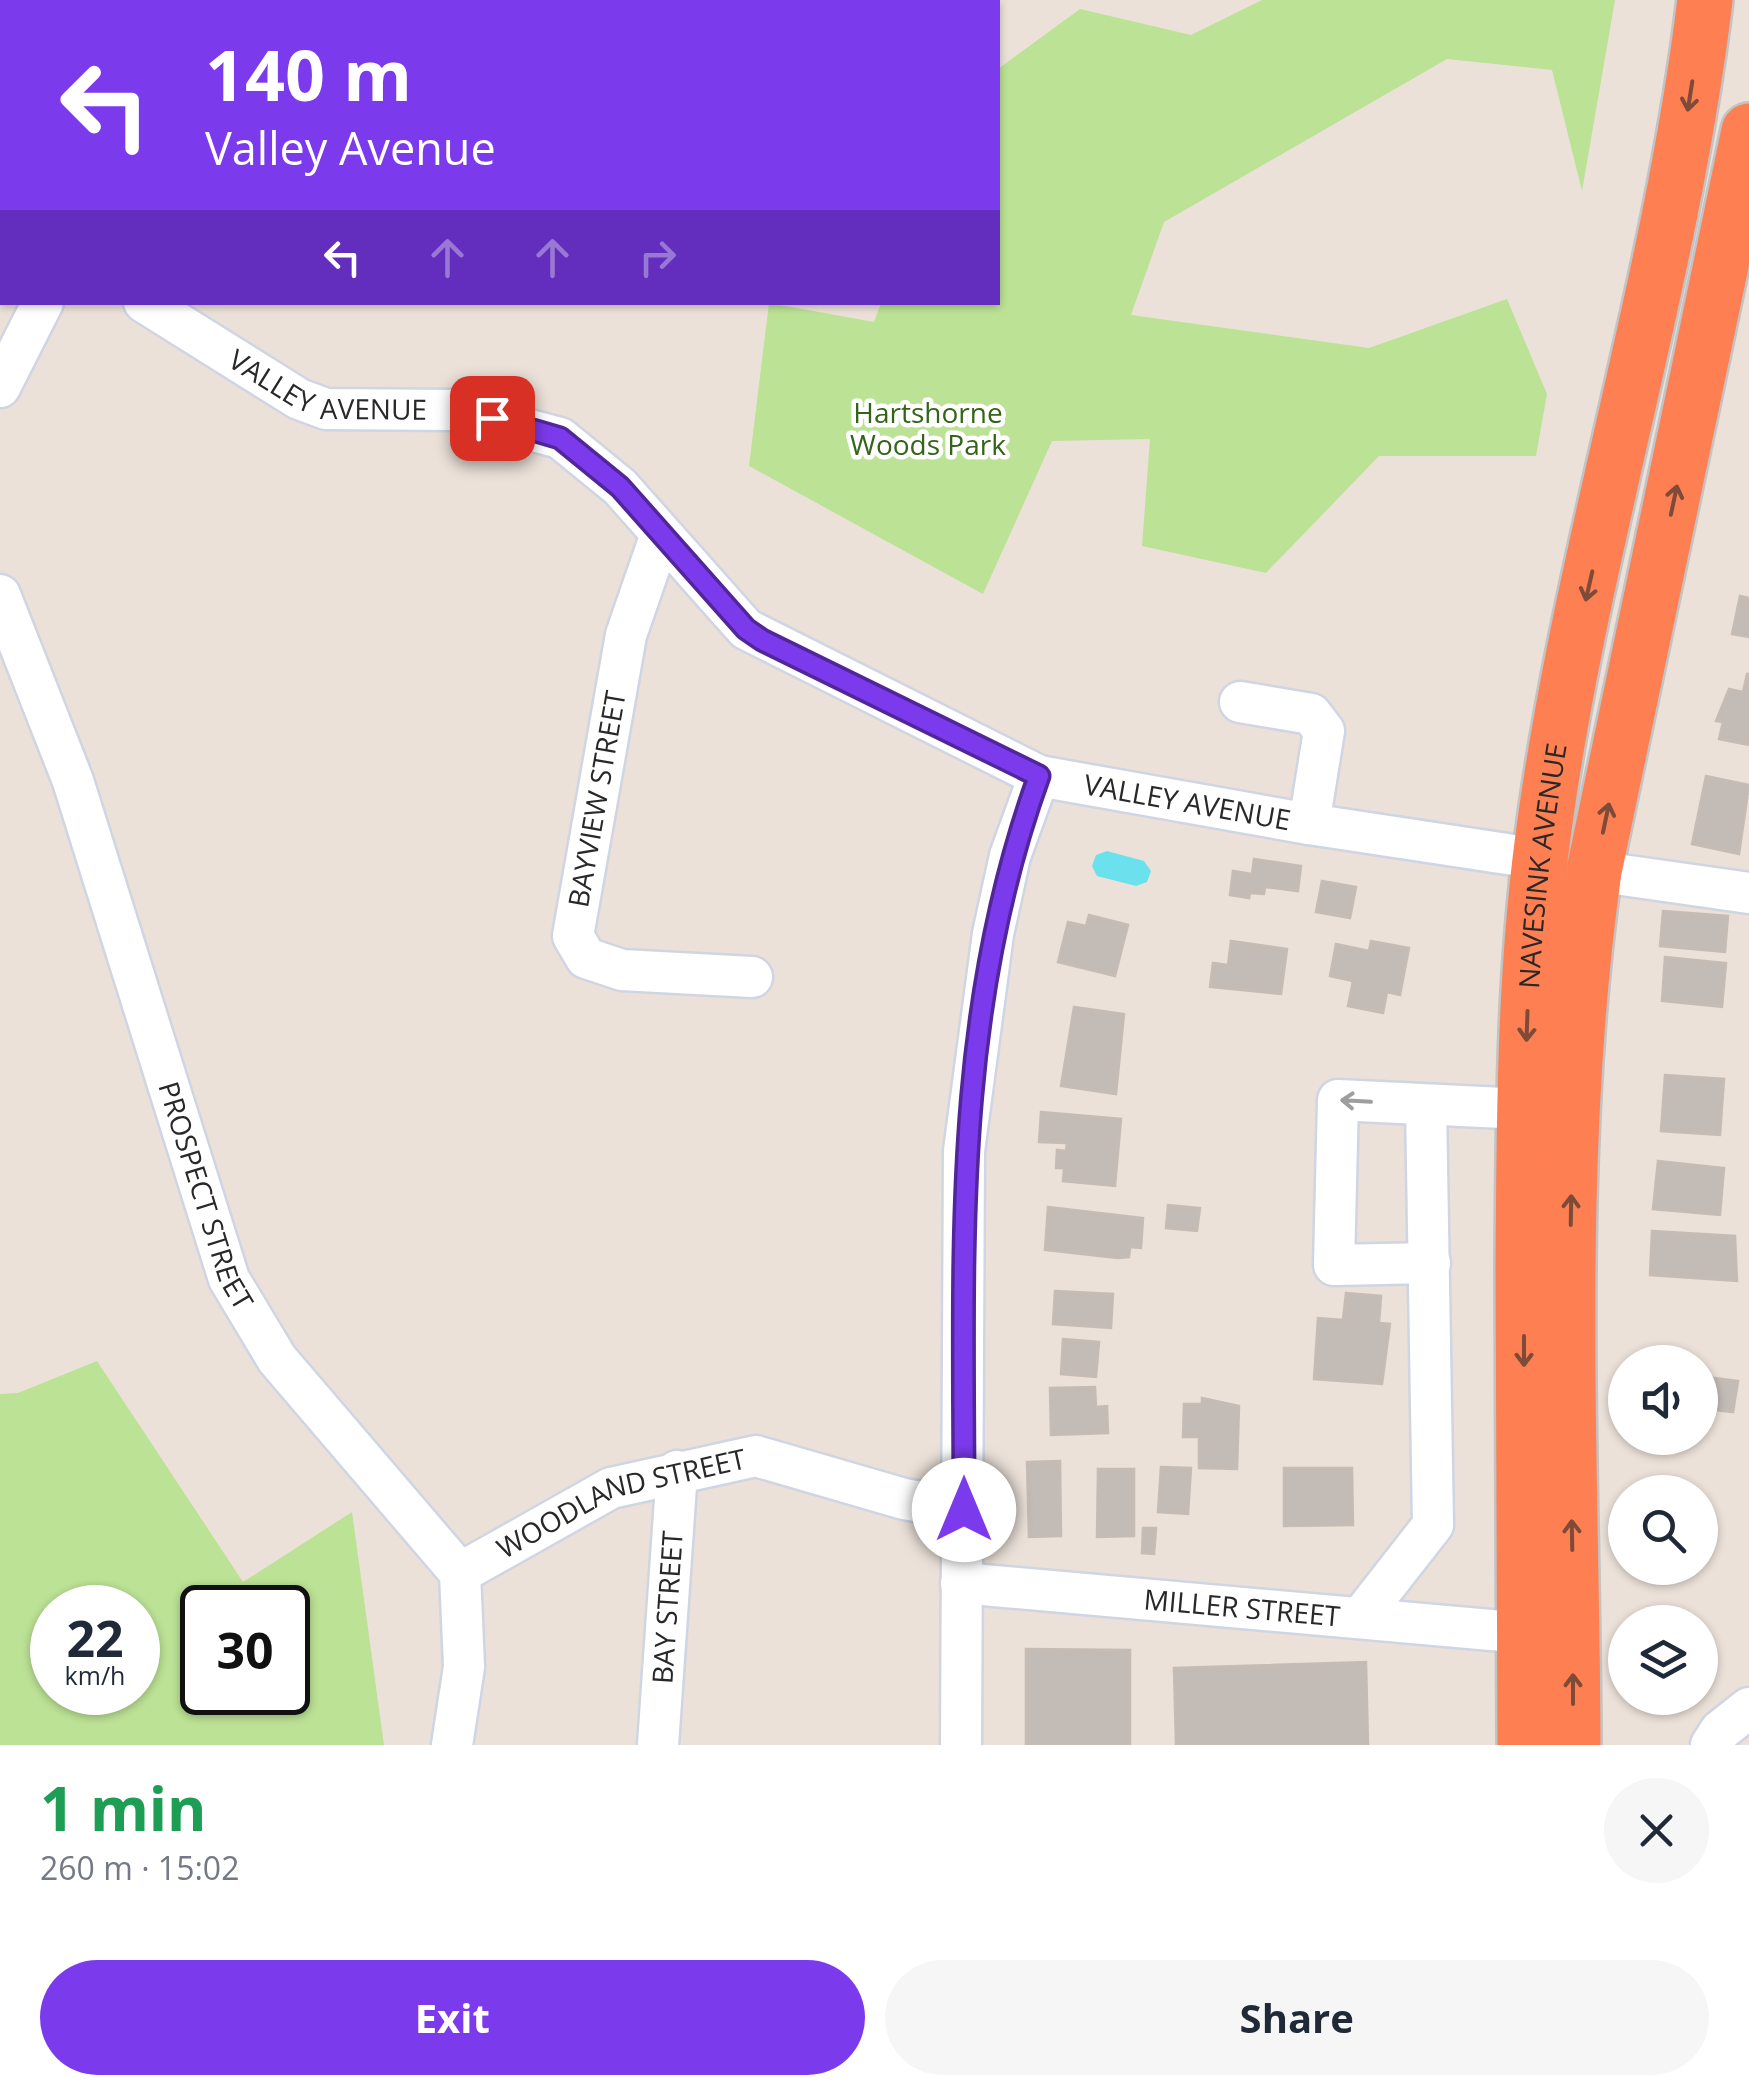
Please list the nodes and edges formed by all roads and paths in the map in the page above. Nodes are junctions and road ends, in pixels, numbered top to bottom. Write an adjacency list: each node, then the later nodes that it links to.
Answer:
1 (1705, 0): 11 (highway, NAVESINK AVENUE, one-way to 11)
2 (1749, 131): 12 (highway, NAVESINK AVENUE, one-way to 2)
3 (42, 305): 5 (street)
4 (149, 305): 6 (street, VALLEY AVENUE)
5 (0, 388)
6 (662, 534): 9 (street, VALLEY AVENUE); 14 (street, BAYVIEW STREET)
7 (0, 595): 20 (street, PROSPECT STREET)
8 (1240, 702): 10 (street)
9 (1039, 776): 10 (street, VALLEY AVENUE); 19 (street)
10 (1309, 824): 11 (street, VALLEY AVENUE)
11 (1540, 859): 16 (highway, NAVESINK AVENUE, one-way to 16)
12 (1594, 871): 13 (street); 23 (highway, NAVESINK AVENUE, one-way to 12)
13 (1749, 894)
14 (752, 978)
15 (1426, 1104): 16 (street); 17 (street); 17 (street, one-way to 17)
16 (1524, 1110): 23 (highway, NAVESINK AVENUE, one-way to 23)
17 (1430, 1263): 22 (street)
18 (677, 1471): 19 (street, WOODLAND STREET); 20 (street, WOODLAND STREET); 26 (street, BAY STREET)
19 (964, 1510): 21 (street)
20 (460, 1573): 25 (street)
21 (961, 1582): 22 (street, MILLER STREET); 27 (street)
22 (1361, 1618): 23 (street, MILLER STREET)
23 (1549, 1633): 28 (highway, NAVESINK AVENUE); 29 (highway, NAVESINK AVENUE, one-way to 23)
24 (1749, 1708): 30 (street)
25 (452, 1745)
26 (658, 1745)
27 (960, 1745)
28 (1525, 1745)
29 (1573, 1745)
30 (1711, 1745)

